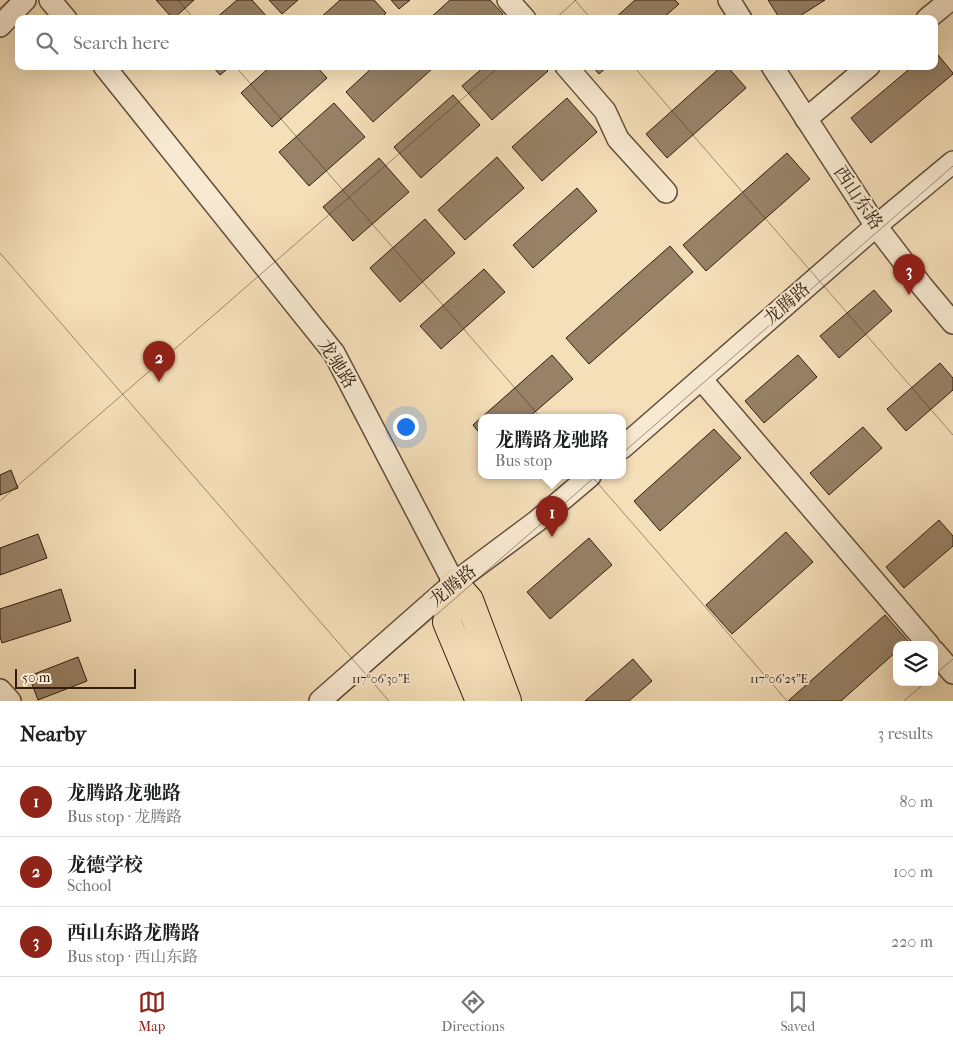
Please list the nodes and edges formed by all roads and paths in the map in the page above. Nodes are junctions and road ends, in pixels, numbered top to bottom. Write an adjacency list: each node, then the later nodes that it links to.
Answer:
1 (24, 0): 10 (street)
2 (50, 0): 6 (street)
3 (508, 0): 7 (street)
4 (729, 0): 8 (street)
5 (950, 0): 9 (street)
6 (63, 15)
7 (521, 15)
8 (738, 15)
9 (932, 15)
10 (0, 26)
11 (107, 70): 23 (street, 龙驰路)
12 (569, 70): 17 (street)
13 (775, 70): 15 (street, 西山东路)
14 (865, 70): 15 (street)
15 (806, 119): 18 (street, 西山东路)
16 (953, 162): 18 (street, 龙腾路)
17 (666, 192)
18 (876, 226): 19 (street, 西山东路); 20 (street, 龙腾路)
19 (953, 323)
20 (701, 378): 21 (street, 龙腾路); 24 (street)
21 (626, 444)
22 (587, 479): 23 (street, 龙腾路)
23 (454, 583): 29 (street, 龙腾路); 30 (main road); 31 (main road, 龙驰路)
24 (926, 641)
25 (938, 656): 26 (street)
26 (953, 673)
27 (0, 690): 28 (street)
28 (10, 701)
29 (320, 701)
30 (480, 701)
31 (507, 701)

